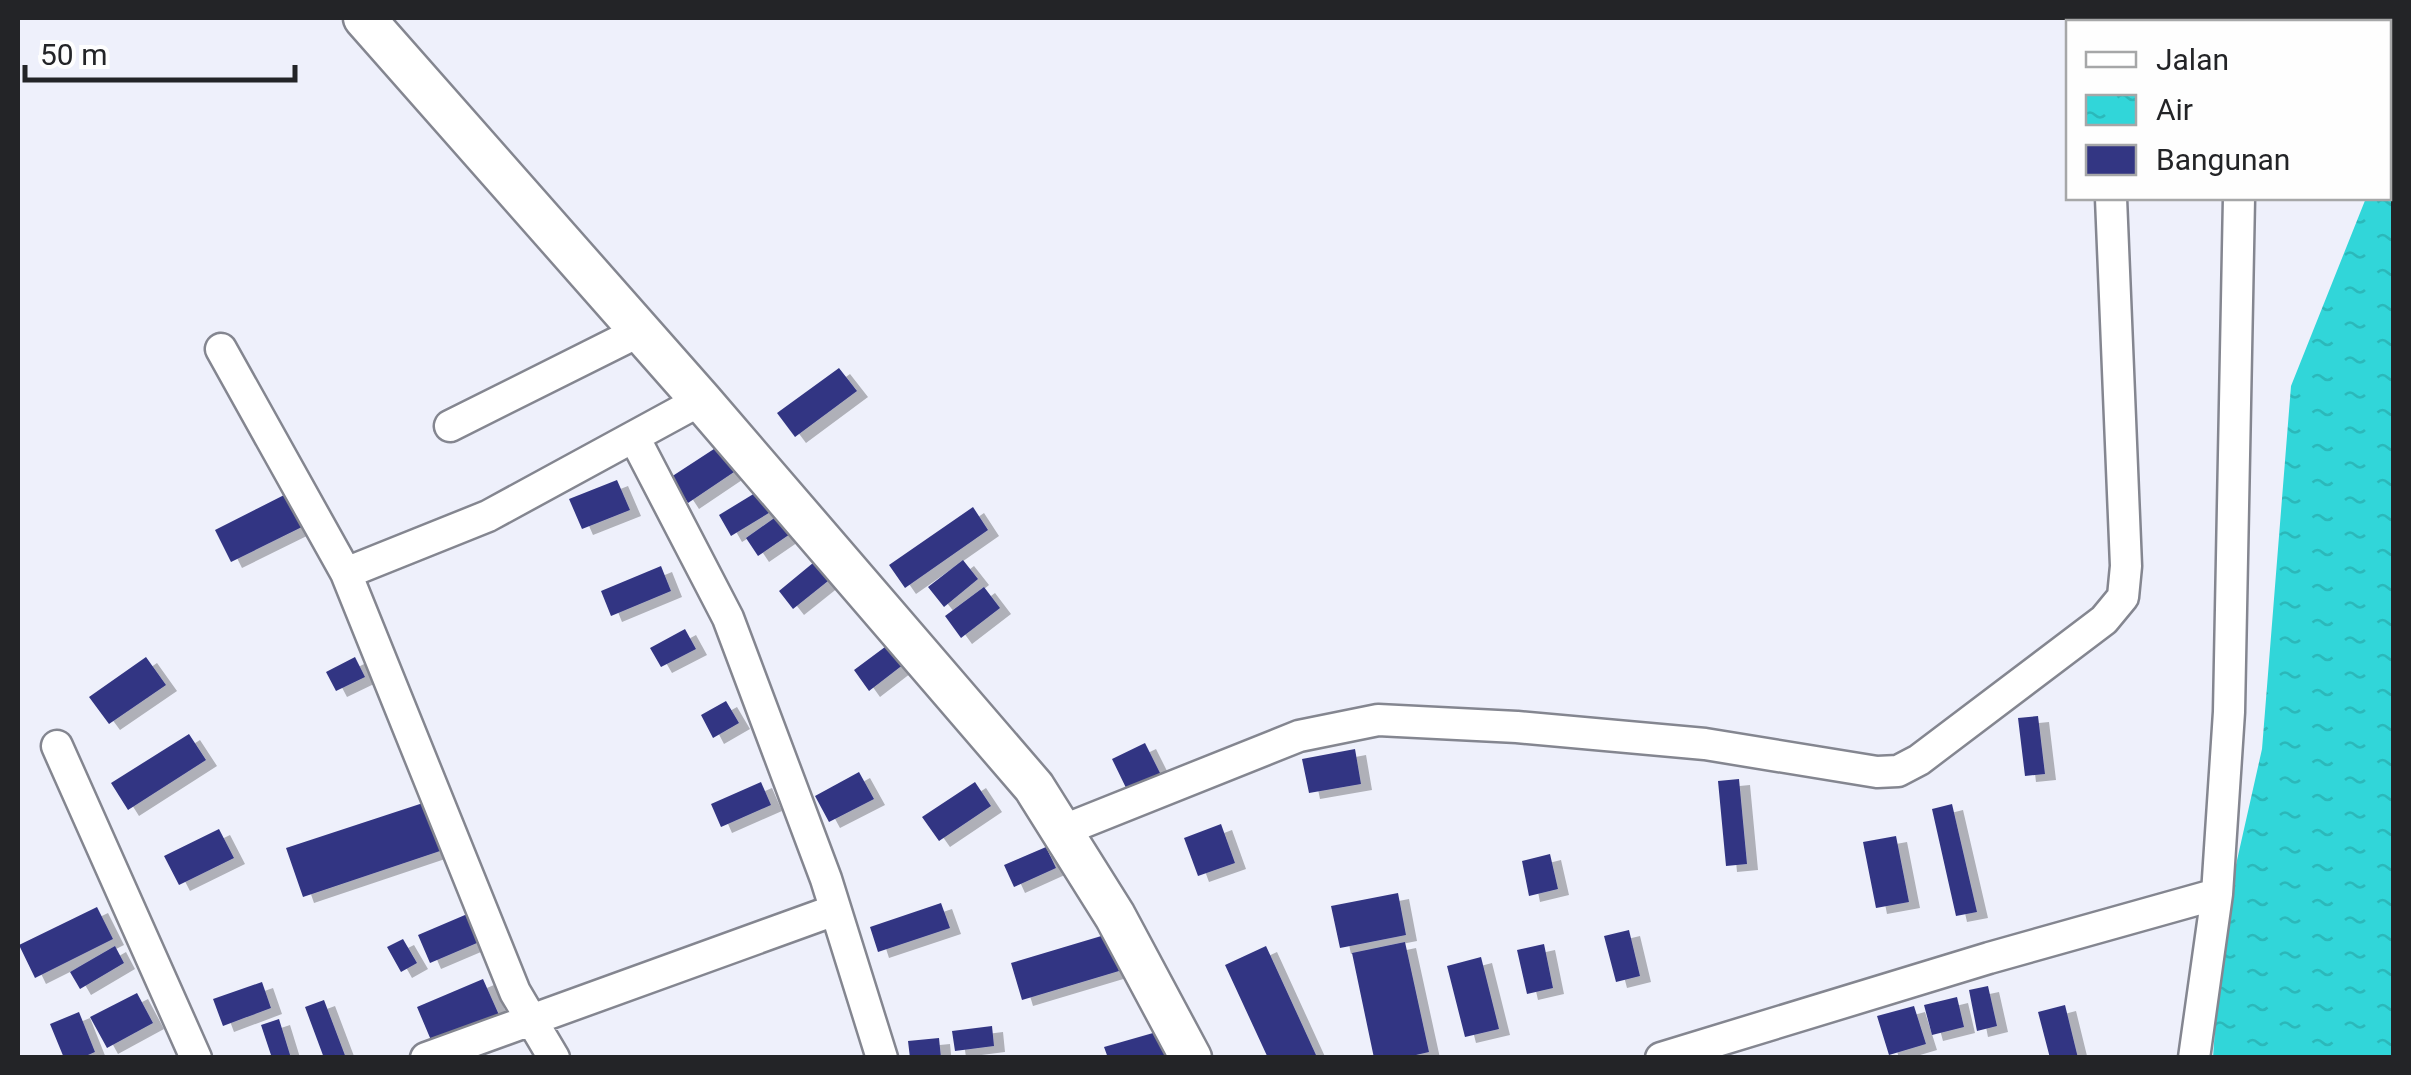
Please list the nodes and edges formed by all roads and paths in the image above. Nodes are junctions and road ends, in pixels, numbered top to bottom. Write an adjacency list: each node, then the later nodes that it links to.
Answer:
1 (364, 18): 4 (street)
2 (2111, 200): 11 (street)
3 (2239, 200): 12 (street)
4 (640, 331): 6 (street); 7 (street)
5 (221, 350): 9 (street)
6 (702, 400): 8 (street); 11 (street)
7 (450, 426)
8 (634, 437): 9 (street); 13 (street)
9 (346, 573): 14 (street)
10 (57, 746): 15 (street)
11 (1064, 830): 19 (street)
12 (2217, 894): 20 (street); 21 (street)
13 (835, 910): 14 (street); 18 (street)
14 (532, 1017): 16 (street); 17 (street)
15 (196, 1058)
16 (426, 1058)
17 (554, 1058)
18 (882, 1058)
19 (1191, 1058)
20 (1660, 1058)
21 (2194, 1058)

